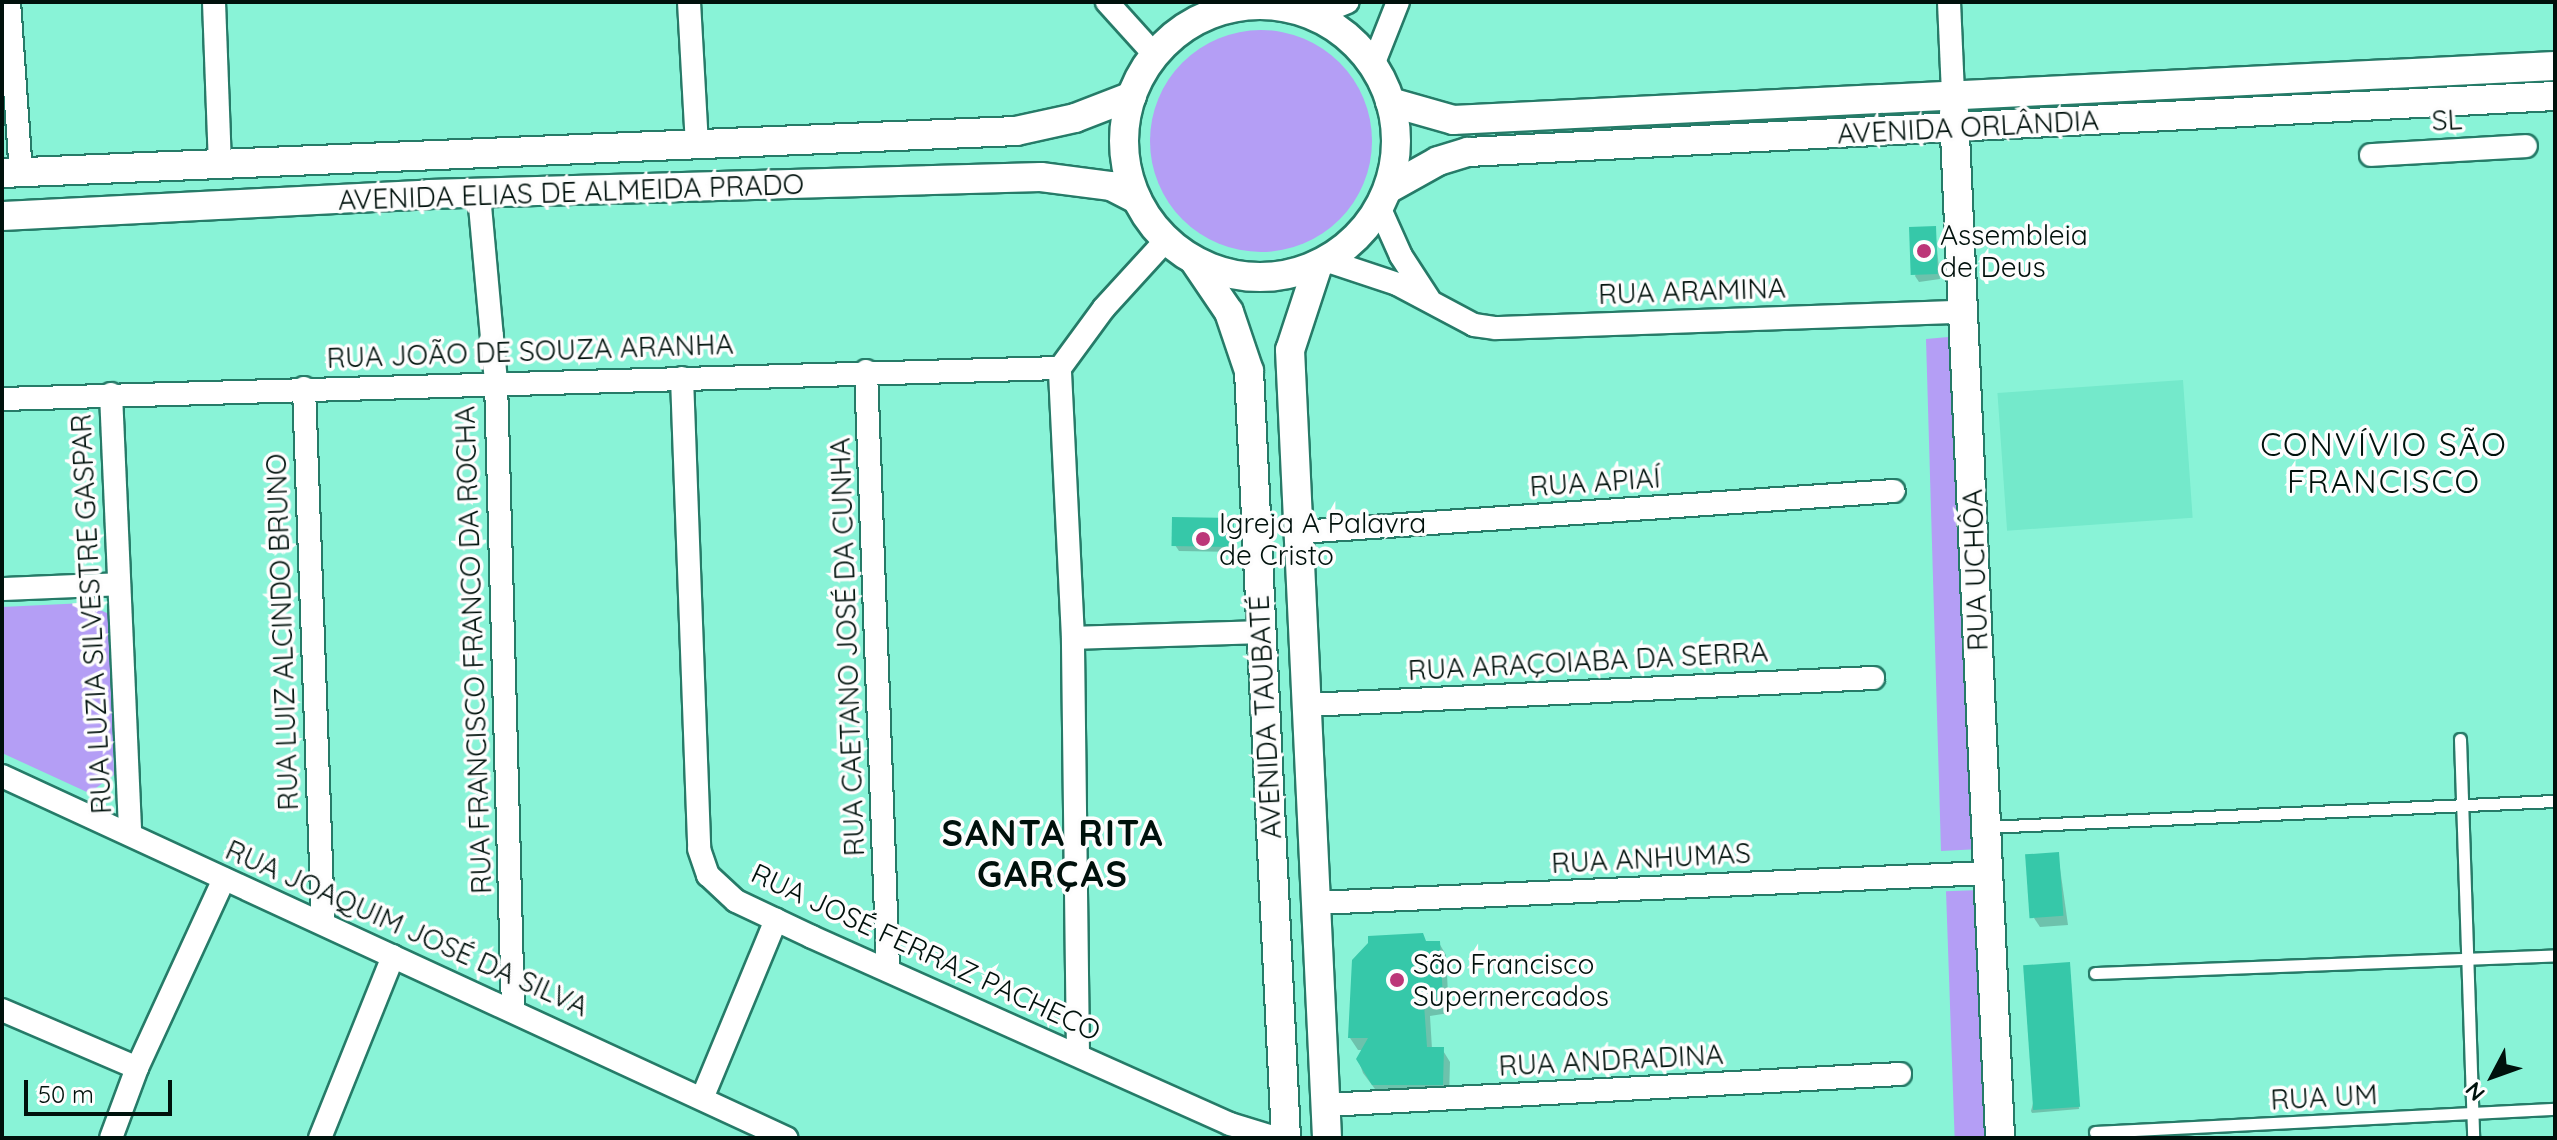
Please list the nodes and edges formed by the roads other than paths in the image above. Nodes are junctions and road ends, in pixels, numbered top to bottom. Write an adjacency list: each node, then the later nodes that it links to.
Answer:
1 (9, 2): 22 (street)
2 (214, 2): 21 (street)
3 (689, 2): 18 (street)
4 (1107, 2): 10 (street)
5 (1348, 2): 9 (street)
6 (1398, 2): 11 (street)
7 (1949, 2): 13 (street, RUA UCHÔA)
8 (1215, 7): 9 (street); 10 (street)
9 (1306, 9): 11 (street)
10 (1154, 54): 14 (street)
11 (1373, 65): 16 (street)
12 (2555, 66): 13 (street, AVENIDA ORLÂNDIA)
13 (1953, 95): 16 (street, AVENIDA ORLÂNDIA); 17 (street, RUA UCHÔA)
14 (1132, 96): 18 (street, AVENIDA ELIAS DE ALMEIDA PRADO); 24 (street)
15 (2555, 96): 17 (street, AVENIDA ORLÂNDIA)
16 (1390, 102): 25 (street)
17 (1955, 128): 25 (street, AVENIDA ORLÂNDIA); 31 (street, RUA UCHÔA)
18 (697, 145): 21 (street, AVENIDA ELIAS DE ALMEIDA PRADO)
19 (2526, 146): 20 (street, SL)
20 (2371, 155)
21 (220, 162): 22 (street, AVENIDA ELIAS DE ALMEIDA PRADO)
22 (12, 172)
23 (479, 195): 24 (street, AVENIDA ELIAS DE ALMEIDA PRADO); 26 (street, AVENIDA ELIAS DE ALMEIDA PRADO); 35 (street, RUA FRANCISCO FRANCO DA ROCHA)
24 (1137, 199): 27 (street)
25 (1384, 199): 29 (street); 30 (street, RUA ARAMINA)
26 (2, 216)
27 (1166, 240): 28 (street); 32 (street)
28 (1195, 262): 29 (street); 43 (street, AVENIDA TAUBATÉ)
29 (1323, 263): 30 (street, RUA ARAMINA); 40 (street, AVENIDA TAUBATÉ)
30 (1430, 299): 31 (street, RUA ARAMINA)
31 (1964, 312): 53 (street, RUA UCHÔA)
32 (1060, 368): 33 (street, RUA JOÃO DE SOUZA ARANHA); 44 (street)
33 (866, 371): 34 (street, RUA JOÃO DE SOUZA ARANHA); 63 (street, RUA CAETANO JOSÉ DA CUNHA)
34 (682, 378): 35 (street, RUA JOÃO DE SOUZA ARANHA); 58 (street, RUA JOSÉ FERRAZ PACHECO)
35 (496, 381): 36 (street, RUA JOÃO DE SOUZA ARANHA); 65 (street, RUA FRANCISCO FRANCO DA ROCHA)
36 (304, 388): 37 (street, RUA JOÃO DE SOUZA ARANHA); 59 (street, RUA LUIZ ALCINDO BRUNO)
37 (111, 394): 38 (street, RUA JOÃO DE SOUZA ARANHA); 41 (street, RUA LUZIA SILVESTRE GASPAR)
38 (2, 399)
39 (1894, 491): 40 (street, RUA APIAÍ)
40 (1300, 532): 46 (street, AVENIDA TAUBATÉ)
41 (119, 584): 42 (street); 54 (street, RUA LUZIA SILVESTRE GASPAR)
42 (2, 589)
43 (1261, 632): 44 (street); 49 (street, AVENIDA TAUBATÉ)
44 (1073, 638): 67 (street)
45 (1873, 678): 46 (street, RUA ARAÇOIABA DA SERRA)
46 (1307, 705): 50 (street, AVENIDA TAUBATÉ)
47 (2460, 739): 52 (lane)
48 (2, 776): 54 (street, RUA JOAQUIM JOSÉ DA SILVA)
49 (1269, 801): 50 (street); 79 (street, AVENIDA TAUBATÉ)
50 (1311, 801): 57 (street, AVENIDA TAUBATÉ)
51 (2555, 801): 52 (lane)
52 (2460, 806): 53 (lane); 62 (lane)
53 (1985, 827): 55 (street, RUA UCHÔA)
54 (130, 832): 56 (street, RUA JOAQUIM JOSÉ DA SILVA)
55 (1987, 873): 57 (street, RUA ANHUMAS); 81 (street, RUA UCHÔA)
56 (224, 879): 59 (street, RUA JOAQUIM JOSÉ DA SILVA); 68 (street)
57 (1316, 903): 71 (street, AVENIDA TAUBATÉ)
58 (776, 920): 63 (street, RUA JOSÉ FERRAZ PACHECO); 70 (street)
59 (323, 921): 61 (street, RUA JOAQUIM JOSÉ DA SILVA)
60 (2555, 955): 62 (lane)
61 (393, 956): 65 (street, RUA JOAQUIM JOSÉ DA SILVA); 76 (street)
62 (2466, 960): 64 (lane); 73 (lane)
63 (888, 968): 67 (street, RUA JOSÉ FERRAZ PACHECO)
64 (2095, 973)
65 (513, 1009): 70 (street, RUA JOAQUIM JOSÉ DA SILVA)
66 (2, 1010): 68 (street)
67 (1078, 1055): 78 (street, RUA JOSÉ FERRAZ PACHECO)
68 (137, 1068): 75 (street)
69 (1900, 1074): 71 (street, RUA ANDRADINA)
70 (703, 1096): 77 (street, RUA JOAQUIM JOSÉ DA SILVA)
71 (1326, 1105): 80 (street, AVENIDA TAUBATÉ)
72 (2555, 1109): 73 (lane, RUA UM)
73 (2472, 1115): 74 (lane, RUA UM); 82 (lane)
74 (2095, 1132)
75 (111, 1138)
76 (320, 1138)
77 (786, 1138)
78 (1276, 1138)
79 (1286, 1138)
80 (1327, 1138)
81 (2000, 1138)
82 (2473, 1138)

